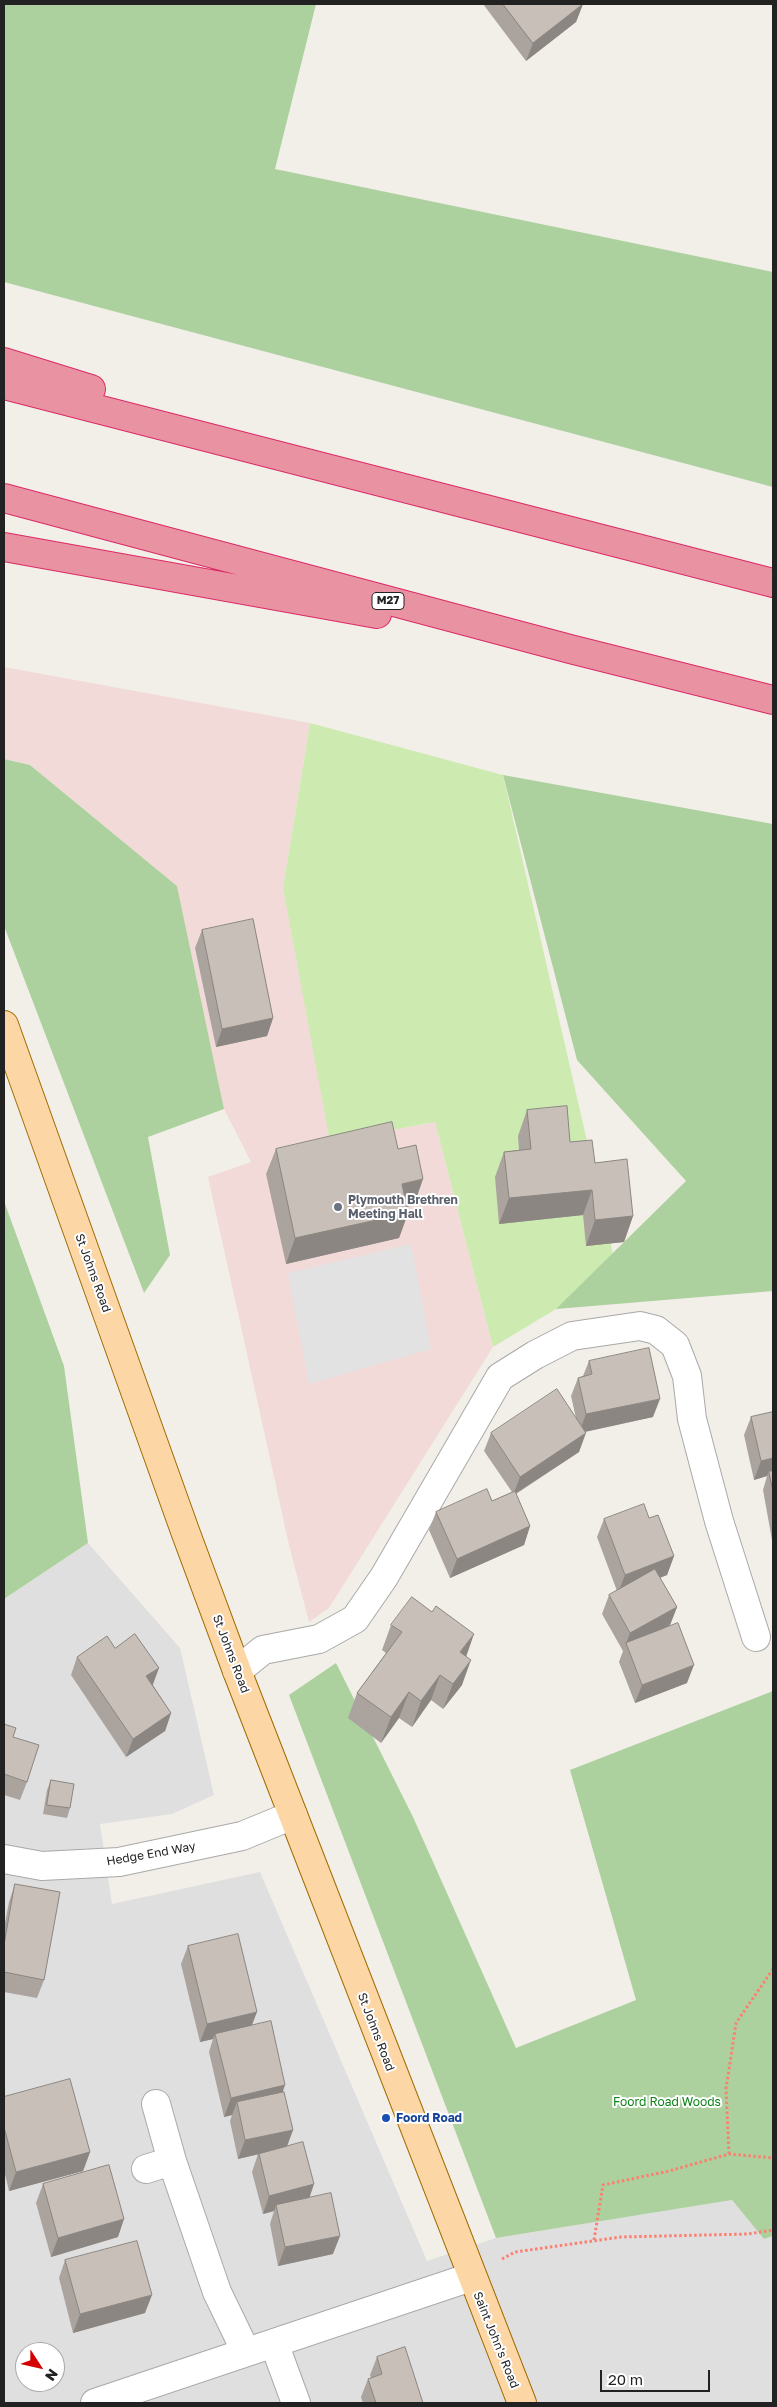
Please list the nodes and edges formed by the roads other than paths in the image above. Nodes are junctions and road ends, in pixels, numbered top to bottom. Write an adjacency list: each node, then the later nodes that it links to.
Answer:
1 (4, 362): 3 (highway)
2 (4, 385): 3 (highway)
3 (398, 485): 6 (highway)
4 (4, 498): 7 (highway, M27)
5 (4, 547): 7 (highway, M27)
6 (773, 583)
7 (570, 649): 8 (highway, M27)
8 (773, 700)
9 (4, 1025): 11 (main road, St Johns Road)
10 (756, 1638): 11 (street)
11 (237, 1670): 12 (main road, St Johns Road)
12 (293, 1815): 13 (street, Hedge End Way); 15 (main road, St Johns Road)
13 (4, 1859)
14 (156, 2104): 17 (street)
15 (471, 2278): 16 (street); 20 (main road, Saint John's Road)
16 (274, 2343): 17 (street); 19 (street)
17 (246, 2352): 18 (street)
18 (95, 2403)
19 (296, 2403)
20 (522, 2403)

